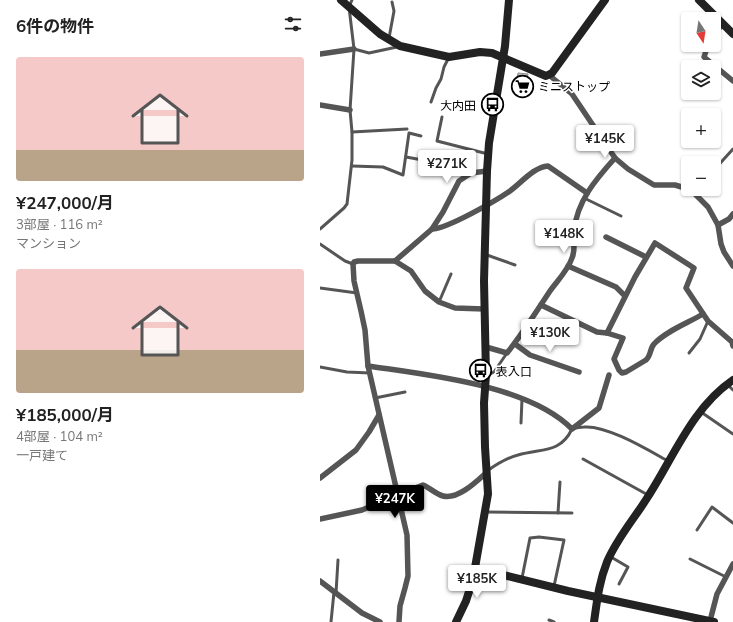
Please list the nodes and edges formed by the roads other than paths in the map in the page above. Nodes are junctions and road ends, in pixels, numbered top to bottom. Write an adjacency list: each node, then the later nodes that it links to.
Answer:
1 (342, 0): 6 (street)
2 (509, 0): 15 (street)
3 (605, 0): 16 (street)
4 (699, 0): 7 (street)
5 (392, 2): 9 (lane)
6 (350, 4): 9 (street); 11 (lane)
7 (722, 24): 8 (street)
8 (733, 34)
9 (389, 40): 10 (street)
10 (400, 46): 11 (lane); 14 (street)
11 (354, 49): 13 (street); 20 (lane)
12 (706, 52): 17 (street)
13 (320, 54)
14 (449, 57): 15 (street); 18 (lane)
15 (503, 58): 16 (street); 26 (street)
16 (549, 75): 28 (street)
17 (733, 81)
18 (431, 102)
19 (320, 105): 20 (street)
20 (350, 110): 23 (lane)
21 (442, 118): 26 (lane)
22 (407, 129): 23 (lane)
23 (352, 132): 31 (lane)
24 (421, 136): 27 (lane)
25 (733, 149): 30 (lane)
26 (488, 154): 32 (street)
27 (406, 158): 29 (lane); 31 (lane)
28 (615, 158): 33 (street); 34 (street)
29 (428, 161)
30 (721, 162)
31 (352, 166): 40 (lane)
32 (486, 171): 36 (street); 41 (street)
33 (681, 186)
34 (586, 196): 36 (street); 38 (lane); 49 (street)
35 (699, 196): 39 (street)
36 (486, 206): 41 (street); 44 (street)
37 (733, 214): 39 (street)
38 (621, 216)
39 (718, 225): 50 (street)
40 (320, 229)
41 (432, 230): 46 (street)
42 (606, 237): 45 (street)
43 (320, 244): 47 (lane)
44 (485, 255): 48 (lane); 57 (street)
45 (646, 257): 54 (street); 58 (street)
46 (395, 261): 47 (street); 55 (street)
47 (353, 264): 53 (street)
48 (515, 265)
49 (568, 266): 54 (street); 56 (street)
50 (733, 266)
51 (451, 274): 55 (lane)
52 (320, 288): 53 (lane)
53 (357, 293): 66 (street)
54 (625, 296): 60 (street)
55 (439, 302): 57 (street)
56 (541, 305): 60 (street); 61 (street)
57 (484, 309): 62 (street)
58 (703, 314): 59 (street); 60 (street)
59 (708, 322): 63 (street); 64 (lane)
60 (607, 333)
61 (515, 344): 65 (street); 68 (street)
62 (486, 346): 65 (street); 70 (street)
63 (733, 346)
64 (689, 353)
65 (507, 354): 70 (lane)
66 (368, 366): 69 (street); 73 (street)
67 (320, 367): 69 (lane)
68 (578, 372)
69 (370, 373): 76 (street)
70 (486, 375): 73 (street)
71 (609, 375): 81 (street)
72 (730, 382): 74 (lane); 78 (street)
73 (485, 387): 77 (street); 85 (street)
74 (733, 390)
75 (406, 392): 76 (lane)
76 (375, 398): 79 (street)
77 (522, 399): 80 (lane); 81 (street)
78 (700, 412): 82 (lane); 84 (street)
79 (379, 415): 86 (street); 88 (street)
80 (521, 423)
81 (572, 429): 84 (lane); 85 (lane)
82 (733, 434)
83 (583, 459): 89 (lane)
84 (670, 461): 89 (street)
85 (487, 472): 88 (street); 90 (street)
86 (320, 478)
87 (560, 482): 91 (lane)
88 (398, 495): 93 (street); 111 (street)
89 (649, 496): 96 (street)
90 (486, 512): 91 (lane); 100 (street)
91 (558, 513): 92 (lane)
92 (572, 513)
93 (320, 519)
94 (733, 523): 95 (lane)
95 (697, 530)
96 (609, 556): 104 (lane); 107 (street)
97 (690, 559): 101 (lane)
98 (338, 560): 106 (lane)
99 (733, 564): 101 (street)
100 (475, 568): 102 (street); 112 (street)
101 (726, 577): 115 (street)
102 (522, 580): 105 (street); 105 (lane)
103 (320, 581): 106 (street)
104 (619, 584)
105 (554, 588): 107 (street)
106 (335, 592): 109 (lane); 110 (street)
107 (597, 596): 114 (street); 115 (street)
108 (549, 620): 113 (lane)
109 (330, 622)
110 (380, 622)
111 (399, 622)
112 (456, 622)
113 (554, 622)
114 (595, 622)
115 (712, 622)

